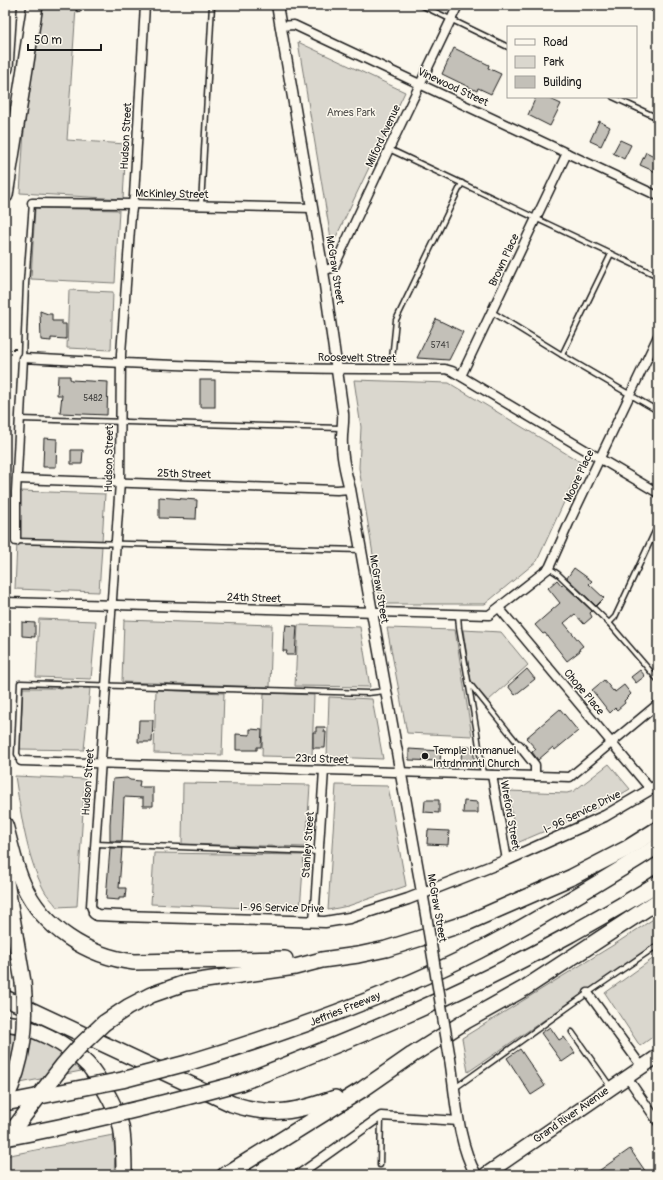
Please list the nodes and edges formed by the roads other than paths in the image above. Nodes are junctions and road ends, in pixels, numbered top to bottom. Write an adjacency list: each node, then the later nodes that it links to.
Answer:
1 (9, 5): 13 (highway)
2 (35, 5): 20 (highway)
3 (145, 5): 23 (street, Hudson Street)
4 (212, 5): 24 (lane)
5 (277, 5): 11 (street, McGraw Street)
6 (421, 5): 10 (lane)
7 (458, 5): 10 (street, Milford Avenue)
8 (654, 5): 9 (main road)
9 (658, 7)
10 (451, 19): 12 (lane); 14 (street, Milford Avenue)
11 (280, 26): 14 (street, Vinewood Street); 25 (street, McGraw Street)
12 (507, 46)
13 (5, 68)
14 (420, 84): 17 (street, Milford Avenue); 18 (street, Vinewood Street)
15 (615, 98): 16 (lane)
16 (658, 118)
17 (389, 149): 19 (lane); 28 (street, Milford Avenue)
18 (567, 153): 21 (street, Vinewood Street); 26 (street, Brown Place)
19 (462, 183): 26 (lane); 36 (lane)
20 (5, 195)
21 (658, 196)
22 (32, 203): 23 (street, McKinley Street); 33 (lane)
23 (133, 204): 24 (street, McKinley Street); 34 (street, Hudson Street)
24 (200, 205): 25 (street, McKinley Street)
25 (312, 208): 28 (street, McGraw Street)
26 (536, 218): 27 (lane); 30 (street, Brown Place)
27 (611, 254): 29 (lane); 32 (lane)
28 (323, 270): 35 (street, McGraw Street)
29 (658, 276)
30 (491, 312): 32 (lane); 37 (street, Brown Place)
31 (658, 336): 38 (street, Moore Place)
32 (562, 355): 38 (lane)
33 (23, 358): 34 (street, Roosevelt Street); 40 (street)
34 (121, 362): 35 (street, Roosevelt Street); 41 (street, Hudson Street)
35 (337, 369): 36 (street, Roosevelt Street); 42 (street, McGraw Street)
36 (391, 369): 37 (street, Roosevelt Street)
37 (461, 376): 43 (street, Roosevelt Street)
38 (630, 395): 39 (lane); 43 (street, Moore Place)
39 (658, 412)
40 (20, 419): 41 (lane); 44 (street)
41 (120, 422): 42 (lane); 45 (street, Hudson Street)
42 (344, 428): 46 (street, McGraw Street)
43 (599, 459): 47 (street, Roosevelt Street); 52 (street, Moore Place)
44 (17, 479): 45 (street, 25th Street); 49 (street)
45 (120, 482): 46 (street, 25th Street); 50 (street, Hudson Street)
46 (350, 489): 51 (street, McGraw Street)
47 (658, 493)
48 (658, 525): 58 (lane)
49 (16, 541): 50 (lane)
50 (116, 544): 51 (lane); 54 (street, Hudson Street)
51 (360, 550): 56 (street, McGraw Street)
52 (549, 568): 55 (street, Moore Place); 58 (lane)
53 (8, 602): 54 (street, 24th Street)
54 (111, 605): 56 (street, 24th Street); 61 (street, Hudson Street)
55 (499, 608): 57 (street, 24th Street); 64 (street, Chope Place)
56 (371, 613): 57 (street, 24th Street); 62 (street, McGraw Street)
57 (458, 615): 60 (lane)
58 (609, 623): 59 (lane)
59 (658, 680)
60 (468, 683): 65 (lane); 70 (lane)
61 (106, 686): 62 (lane); 66 (lane); 67 (street, Hudson Street)
62 (385, 691): 69 (street, McGraw Street)
63 (658, 704): 64 (street, 23rd Street)
64 (611, 743): 72 (street, 23rd Street); 73 (street, Chope Place)
65 (519, 745): 72 (street)
66 (20, 761): 67 (street, 23rd Street)
67 (100, 764): 68 (street, 23rd Street); 76 (street, Hudson Street)
68 (324, 770): 69 (street, 23rd Street); 78 (street, Stanley Street)
69 (400, 772): 70 (street, 23rd Street); 82 (street, McGraw Street)
70 (483, 774): 71 (street, 23rd Street)
71 (492, 775): 72 (street, 23rd Street); 79 (street, Wreford Street)
72 (535, 776)
73 (654, 788): 79 (street, I- 96 Service Drive)
74 (5, 825): 87 (highway)
75 (658, 829): 87 (highway)
76 (95, 844): 78 (lane); 84 (street, Hudson Street)
77 (658, 846): 98 (highway, Jeffries Freeway, bridge)
78 (319, 852): 85 (street, Stanley Street)
79 (507, 860): 82 (street, I- 96 Service Drive)
80 (5, 876): 98 (highway, bridge)
81 (658, 883): 102 (highway, bridge)
82 (422, 893): 85 (street, I- 96 Service Drive); 95 (street, McGraw Street, bridge)
83 (658, 901): 97 (highway)
84 (94, 913): 85 (street, I- 96 Service Drive)
85 (314, 922)
86 (658, 945): 88 (lane)
87 (322, 960): 102 (highway, bridge)
88 (588, 993): 93 (street); 95 (lane)
89 (5, 998): 97 (highway)
90 (5, 1023): 104 (highway)
91 (572, 1032): 96 (lane)
92 (658, 1056): 93 (main road, Grand River Avenue)
93 (642, 1067): 94 (main road, Grand River Avenue)
94 (627, 1077): 96 (main road, Grand River Avenue); 101 (street)
95 (455, 1088): 100 (street, McGraw Street)
96 (612, 1088): 108 (main road, Grand River Avenue)
97 (363, 1089): 105 (highway)
98 (5, 1102)
99 (381, 1116): 100 (street); 103 (lane); 106 (street)
100 (459, 1121): 107 (street, McGraw Street)
101 (658, 1122)
102 (5, 1139)
103 (380, 1165)
104 (124, 1175)
105 (225, 1175)
106 (298, 1175)
107 (476, 1175)
108 (485, 1175)

